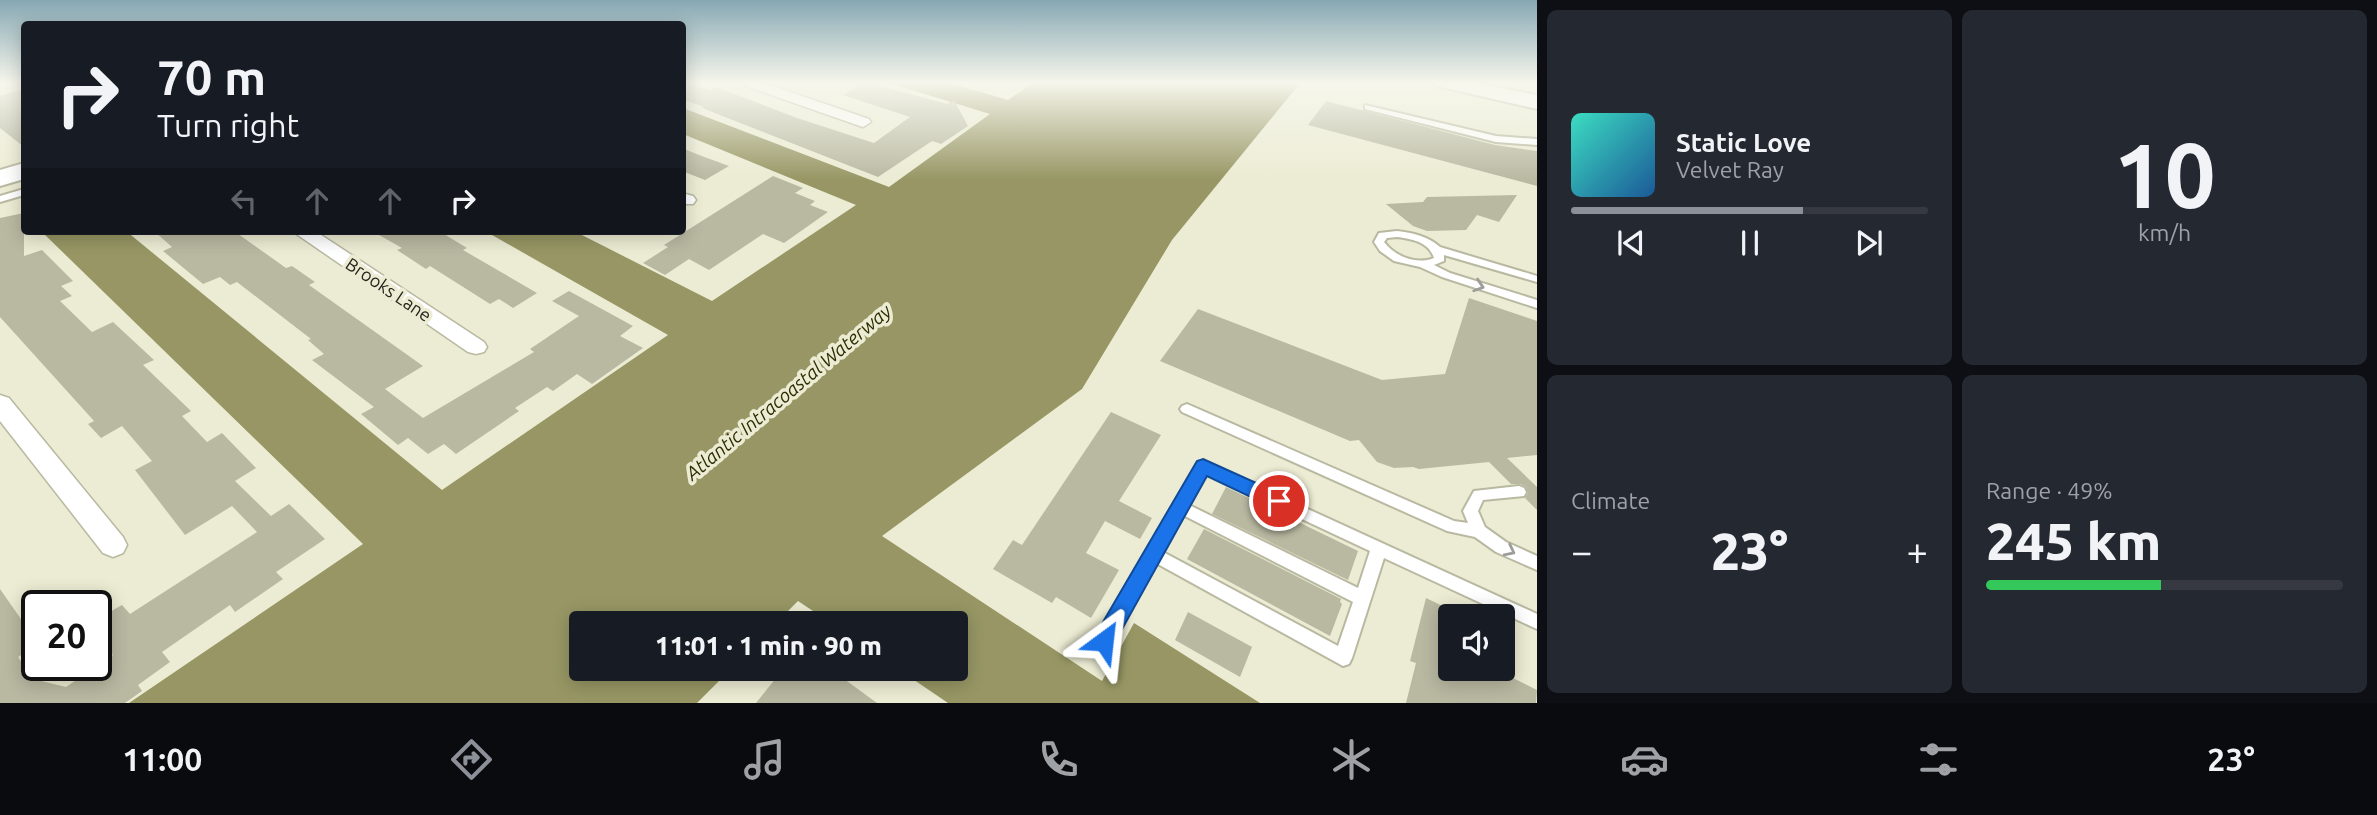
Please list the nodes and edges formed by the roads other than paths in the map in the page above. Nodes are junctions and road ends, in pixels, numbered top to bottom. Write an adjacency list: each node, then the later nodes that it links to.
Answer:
1 (842, 115): 3 (street)
2 (1399, 115): 4 (lane)
3 (863, 122)
4 (1537, 142)
5 (21, 172): 6 (main road)
6 (0, 178)
7 (21, 193): 8 (lane)
8 (0, 199)
9 (308, 235): 14 (street, Brooks Lane)
10 (1438, 250): 11 (lane); 11 (lane); 12 (lane)
11 (1422, 264): 13 (lane, one-way to 13)
12 (1537, 279)
13 (1537, 304)
14 (475, 347)
15 (0, 404): 20 (street)
16 (1187, 409): 19 (lane)
17 (1519, 492): 19 (lane)
18 (1180, 507): 21 (lane); 22 (lane); 24 (lane)
19 (1479, 531): 23 (lane, one-way to 23)
20 (113, 545)
21 (1379, 548): 24 (lane); 25 (lane)
22 (1153, 554): 24 (lane); 26 (lane)
23 (1537, 563)
24 (1362, 598)
25 (1537, 622)
26 (1104, 641)

